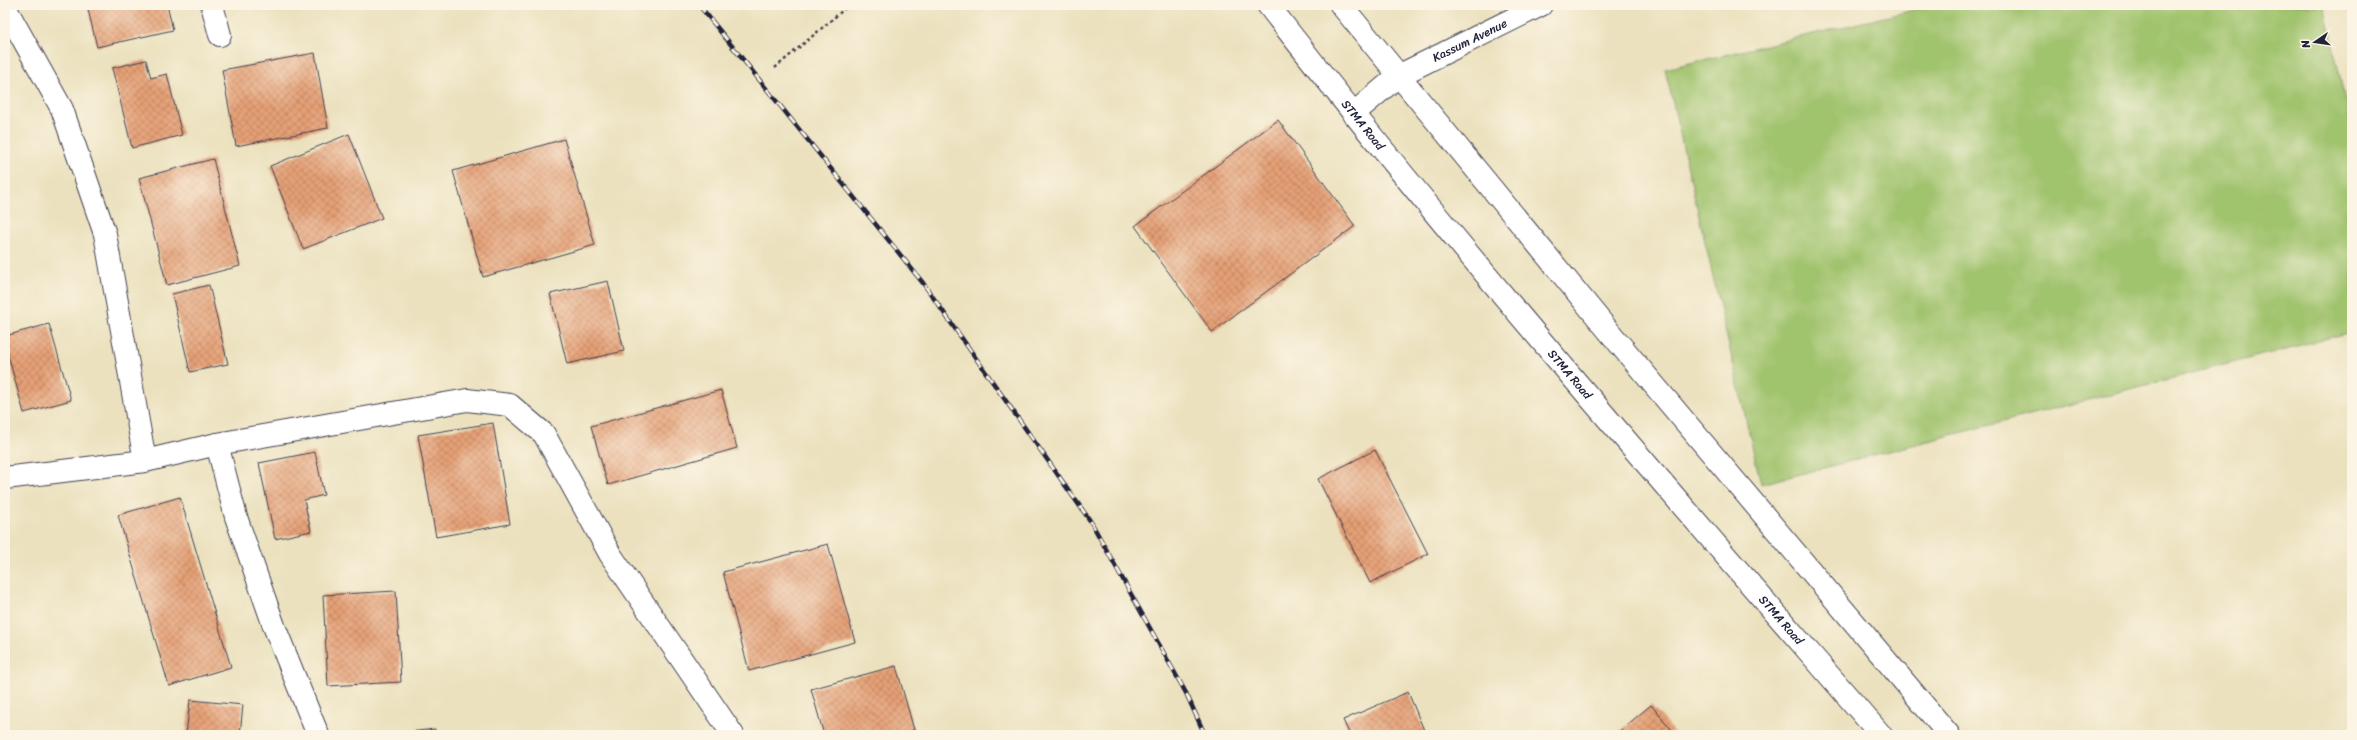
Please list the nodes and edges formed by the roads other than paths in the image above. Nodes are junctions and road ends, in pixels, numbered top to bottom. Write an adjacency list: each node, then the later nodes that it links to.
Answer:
1 (212, 5): 6 (street)
2 (1268, 5): 8 (street, STMA Road)
3 (1341, 5): 7 (street)
4 (1541, 5): 7 (street, Kassum Avenue)
5 (5, 7): 10 (street)
6 (220, 35)
7 (1398, 76): 8 (street, Kassum Avenue); 15 (street)
8 (1353, 114): 14 (street, STMA Road)
9 (217, 444): 10 (street); 12 (street); 13 (street)
10 (144, 461): 11 (street)
11 (5, 478)
12 (318, 735)
13 (733, 735)
14 (1881, 735)
15 (1948, 735)

